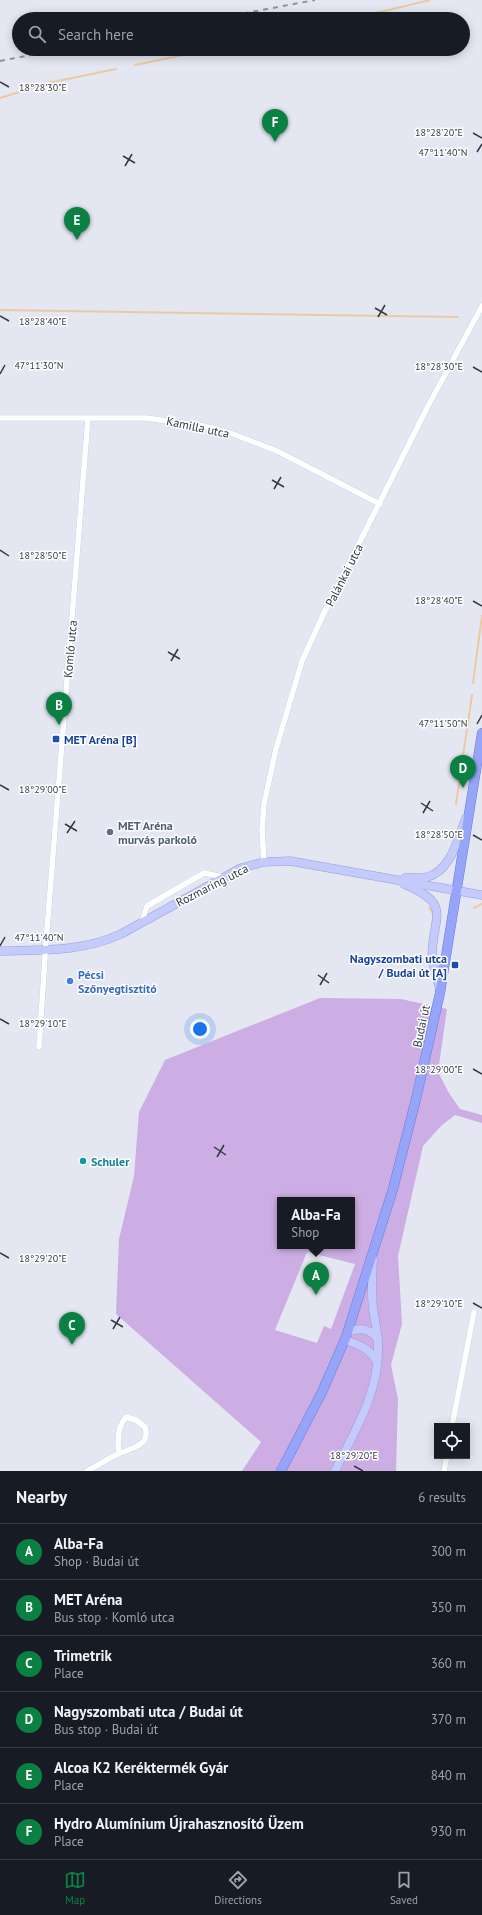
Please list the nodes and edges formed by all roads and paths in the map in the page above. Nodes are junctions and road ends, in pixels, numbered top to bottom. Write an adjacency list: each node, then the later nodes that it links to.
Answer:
1 (482, 306): 4 (street, Palánkai utca)
2 (0, 418): 3 (street, Kamilla utca)
3 (88, 418): 4 (street, Kamilla utca); 14 (street, Komló utca)
4 (380, 504): 7 (street, Palánkai utca)
5 (482, 734): 6 (main road, Budai út)
6 (470, 810): 9 (street); 10 (main road, Budai út)
7 (264, 862): 8 (street, Rozmaring utca); 9 (street, Rozmaring utca)
8 (223, 877): 12 (street, Rozmaring utca); 12 (street)
9 (391, 879): 10 (street, Rozmaring utca); 15 (street)
10 (456, 890): 11 (street, Rozmaring utca); 15 (main road, Budai út)
11 (482, 895)
12 (142, 922): 14 (street, Rozmaring utca)
13 (2, 950): 14 (street, Rozmaring utca)
14 (45, 950): 16 (street, Komló utca)
15 (440, 991): 17 (main road, Budai út)
16 (39, 1047)
17 (373, 1256): 19 (main road, Budai út); 20 (street)
18 (474, 1312): 23 (street)
19 (348, 1331): 20 (street); 21 (main road, Budai út)
20 (378, 1339): 22 (street)
21 (345, 1340): 22 (street); 27 (main road, Budai út)
22 (378, 1362): 28 (street)
23 (453, 1423)
24 (119, 1453): 24 (street); 26 (street)
25 (446, 1459): 29 (street)
26 (88, 1471)
27 (281, 1471)
28 (335, 1471)
29 (444, 1471)

